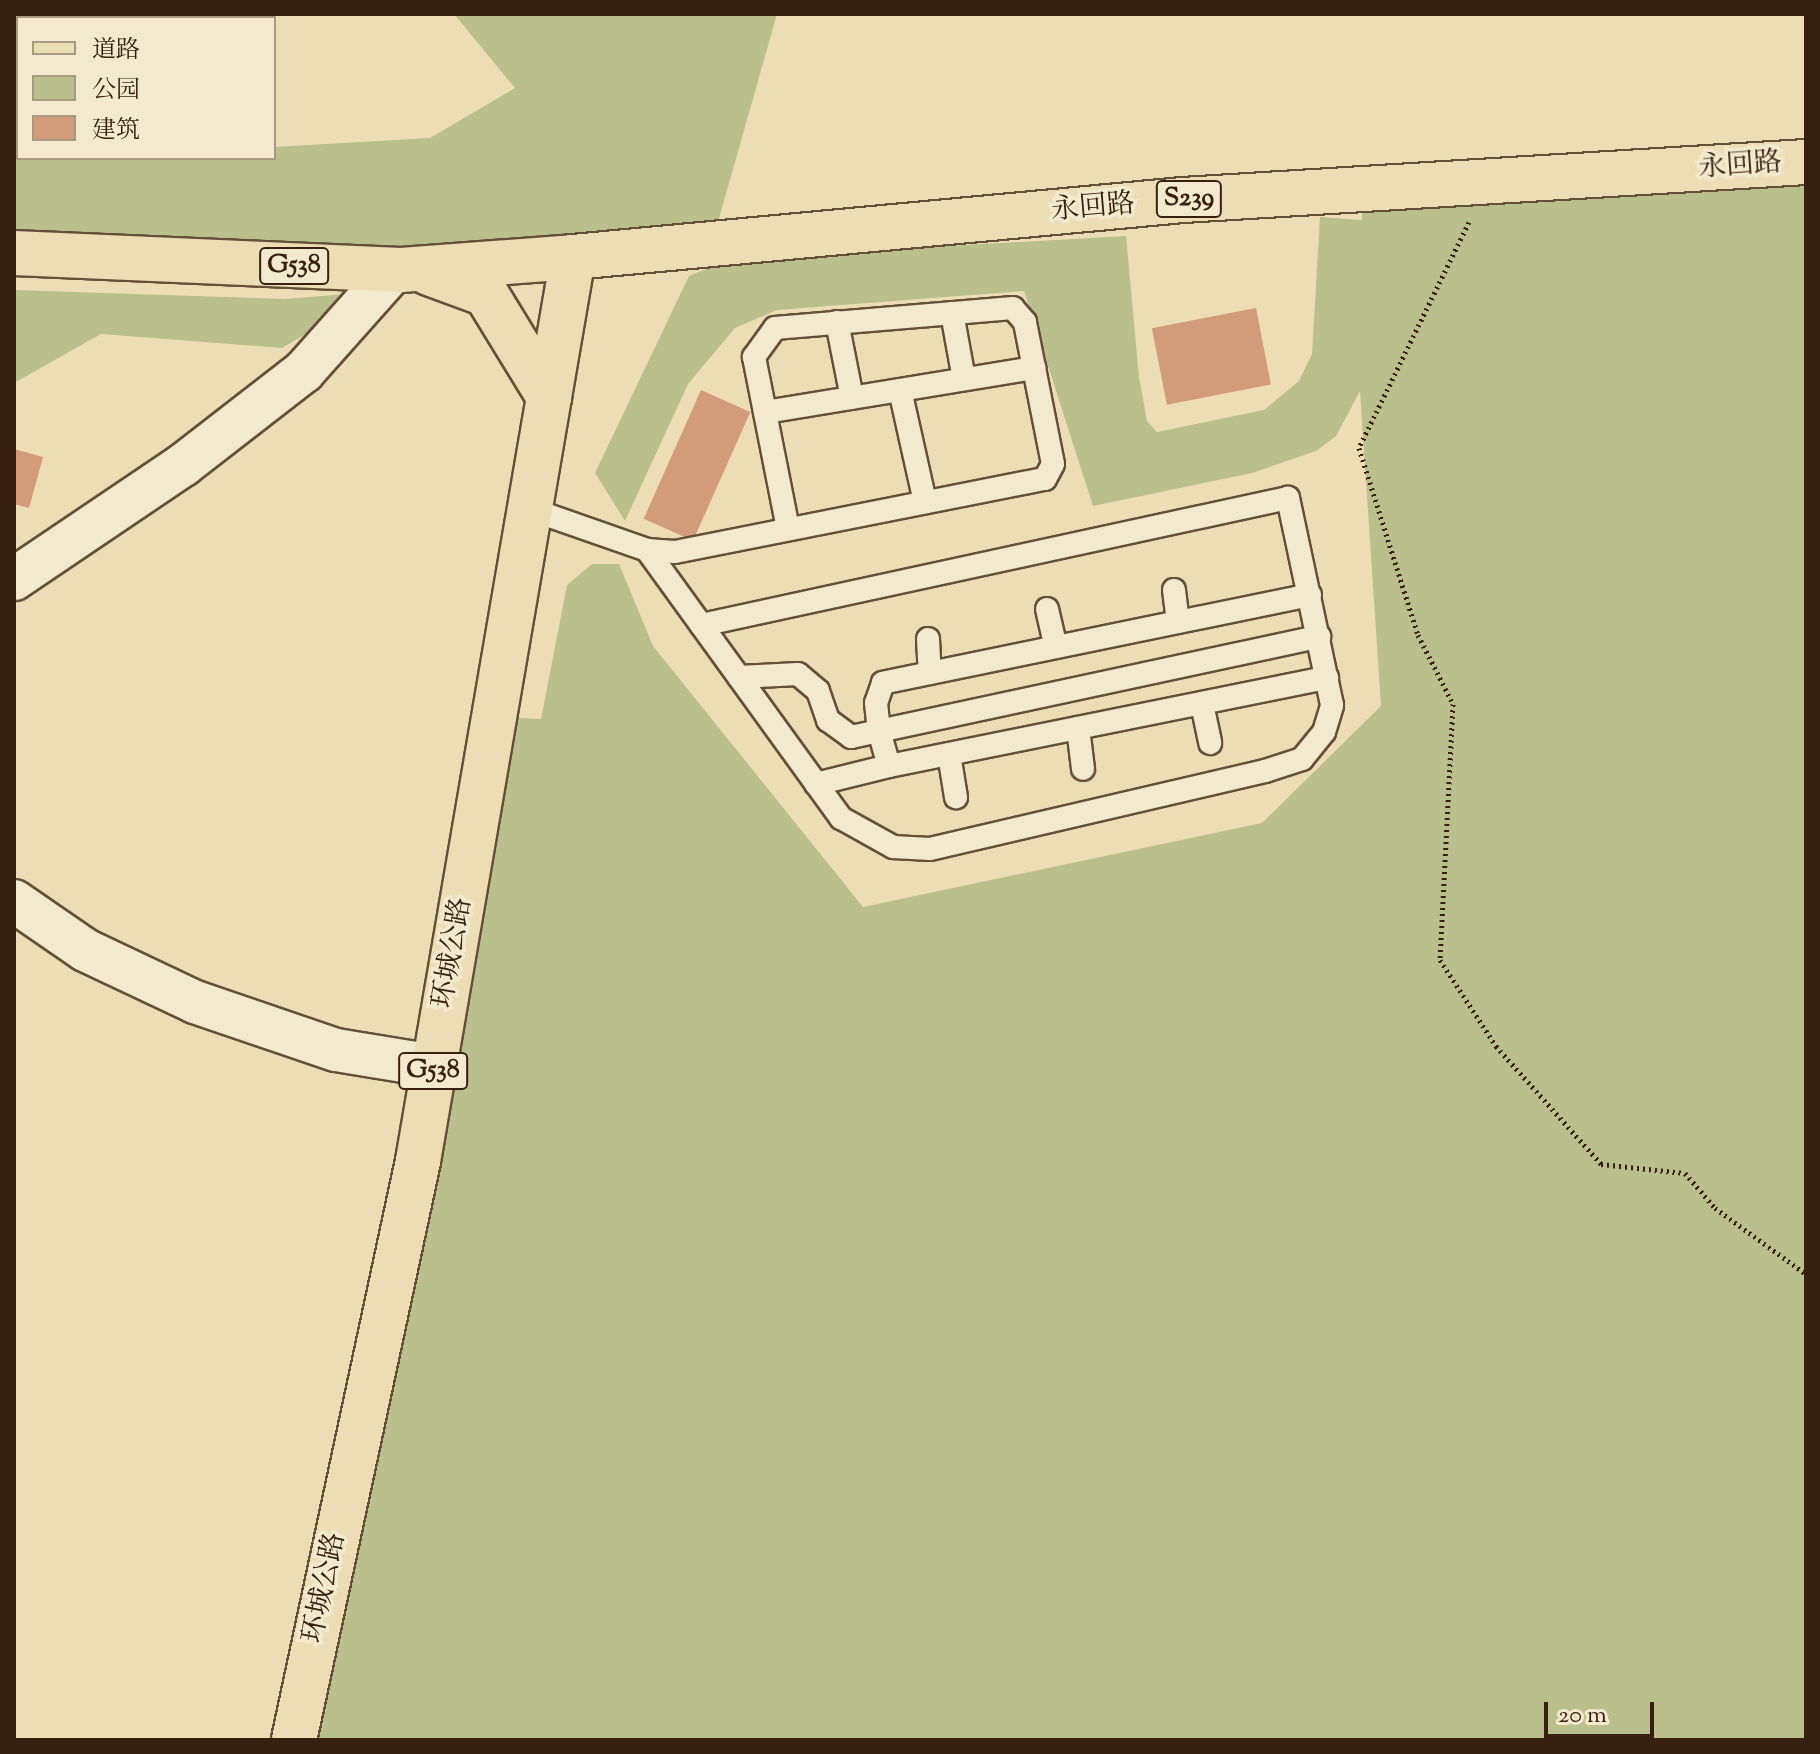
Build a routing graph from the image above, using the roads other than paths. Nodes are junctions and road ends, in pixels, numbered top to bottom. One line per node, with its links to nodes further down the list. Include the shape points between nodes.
1 (1806, 162): 3 (main road, 永回路 / S239, via 1183,200)
2 (14, 253): 4 (main road, G538)
3 (573, 257): 4 (main road, G538); 10 (main road, 环城公路 / G538)
4 (406, 270): 10 (main road, via 486,294); 17 (street, via 304,371 183,465)
5 (952, 313): 6 (lane); 7 (lane, via 1013,308 1025,322); 8 (lane)
6 (837, 322): 11 (lane); 12 (lane, via 775,328 764,340 754,357)
7 (1034, 368): 8 (lane); 13 (lane, via 1053,464 1045,479)
8 (964, 379): 9 (lane)
9 (900, 390): 11 (lane); 13 (lane)
10 (549, 397): 14 (main road, 环城公路 / G538)
11 (852, 398): 12 (lane)
12 (765, 412): 15 (lane)
13 (925, 502): 15 (lane)
14 (530, 509): 16 (lane); 39 (main road, 环城公路 / G538)
15 (788, 529): 16 (lane, via 675,552)
16 (647, 550): 22 (lane)
17 (14, 579)
18 (1174, 590): 21 (lane)
19 (1310, 595): 21 (lane); 22 (lane, via 1288,498 1267,498); 23 (lane)
20 (1047, 609): 25 (lane)
21 (1178, 622): 25 (lane)
22 (702, 625): 27 (lane)
23 (1319, 637): 28 (lane); 31 (lane)
24 (928, 639): 26 (lane)
25 (1056, 647): 26 (lane)
26 (930, 673): 31 (lane, via 883,683 876,703)
27 (739, 677): 31 (lane, via 798,674 818,691 828,720 851,737); 36 (lane)
28 (1327, 678): 29 (lane); 36 (lane, via 1332,705 1324,732 1302,759 930,849 893,847 869,836 841,818)
29 (1202, 704): 30 (lane); 32 (lane)
30 (1078, 728): 33 (lane); 35 (lane)
31 (879, 731): 34 (lane)
32 (1210, 743)
33 (949, 754): 34 (lane); 37 (lane)
34 (889, 766): 36 (lane)
35 (1083, 769)
36 (816, 784)
37 (956, 797)
38 (14, 901): 39 (street, via 85,950 195,1002 336,1050)
39 (434, 1066): 40 (main road, 环城公路 / G538)
40 (294, 1740)

